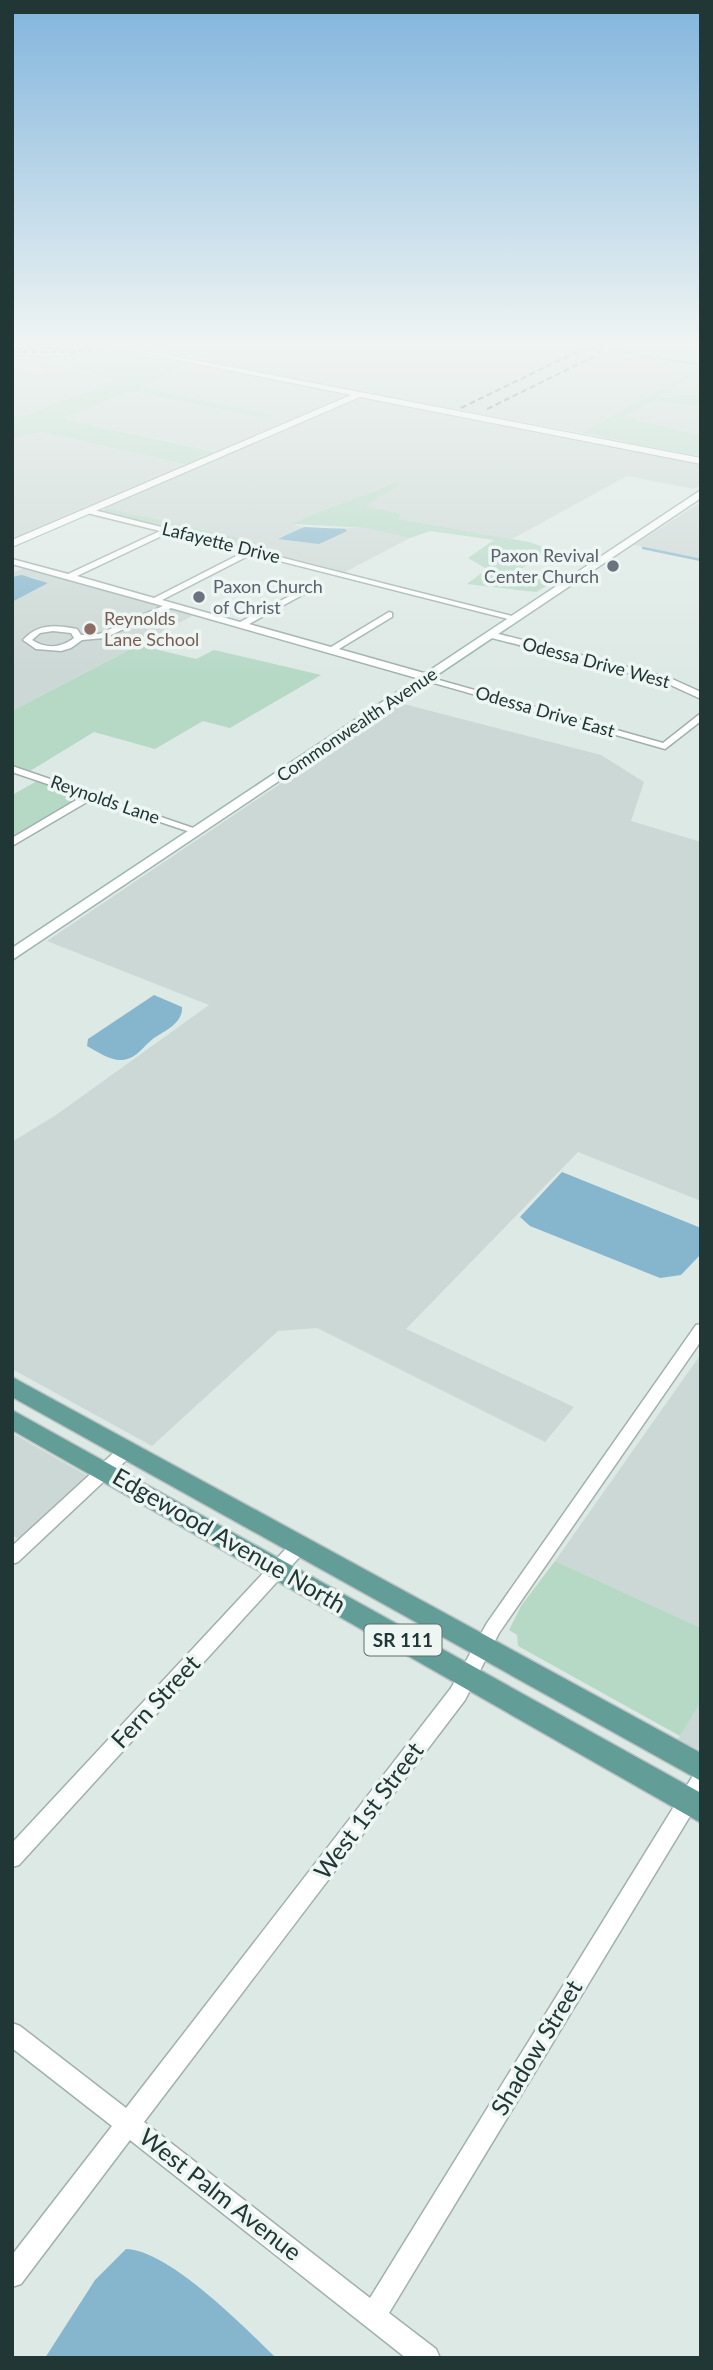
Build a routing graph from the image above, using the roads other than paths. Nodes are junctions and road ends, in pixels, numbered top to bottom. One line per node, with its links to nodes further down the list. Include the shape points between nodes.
1 (220, 455): 5 (street)
2 (668, 455): 3 (street)
3 (701, 461)
4 (701, 493): 15 (main road, Commonwealth Avenue)
5 (90, 511): 6 (street, Lafayette Drive); 7 (street)
6 (168, 530): 8 (street, Lafayette Drive); 10 (street)
7 (12, 544)
8 (252, 551): 12 (street); 15 (street, Lafayette Drive)
9 (12, 561): 10 (street, Odessa Drive East)
10 (69, 577): 12 (street, Odessa Drive East)
11 (303, 591): 16 (street)
12 (154, 601): 13 (street, Odessa Drive East)
13 (171, 605): 16 (street, Odessa Drive East); 18 (street, via 101,636)
14 (389, 615): 19 (street)
15 (516, 618): 17 (main road, Commonwealth Avenue)
16 (240, 625): 19 (street, Odessa Drive East)
17 (491, 635): 20 (main road, Commonwealth Avenue); 21 (street, Odessa Drive West, via 667,680)
18 (79, 638): 18 (street, via 74,631 53,628 27,640 50,649)
19 (332, 650): 20 (street, Odessa Drive East)
20 (427, 678): 24 (street, Odessa Drive East); 27 (main road, Commonwealth Avenue)
21 (700, 696)
22 (701, 716): 23 (street)
23 (684, 730): 24 (street); 24 (street, Odessa Drive East, via 665,746)
24 (633, 737)
25 (12, 769): 26 (street, Reynolds Lane)
26 (92, 795): 27 (street, Reynolds Lane); 28 (street)
27 (197, 831): 29 (main road, Commonwealth Avenue)
28 (12, 844)
29 (12, 955)
30 (701, 1329): 38 (street, West 1st Street)
31 (12, 1386): 33 (main road, Edgewood Avenue North / SR 111)
32 (12, 1419): 34 (main road, Edgewood Avenue North / SR 111)
33 (127, 1450): 34 (street); 35 (main road, Edgewood Avenue North / SR 111)
34 (104, 1471): 36 (street); 37 (main road, Edgewood Avenue North / SR 111)
35 (299, 1546): 37 (street, Fern Street); 38 (main road, Edgewood Avenue North / SR 111)
36 (12, 1557)
37 (278, 1569): 39 (main road, Edgewood Avenue North / SR 111); 42 (street, Fern Street)
38 (481, 1647): 39 (street, West 1st Street); 40 (main road, Edgewood Avenue North / SR 111)
39 (466, 1676): 41 (main road, Edgewood Avenue North / SR 111); 44 (street, West 1st Street, via 458,1694)
40 (701, 1768)
41 (696, 1797): 46 (street, Shadow Street)
42 (12, 1858)
43 (12, 2034): 44 (street, West Palm Avenue)
44 (130, 2124): 45 (street, West 1st Street); 46 (street, West Palm Avenue)
45 (12, 2274)
46 (373, 2316): 47 (street, West Palm Avenue)
47 (427, 2358)

